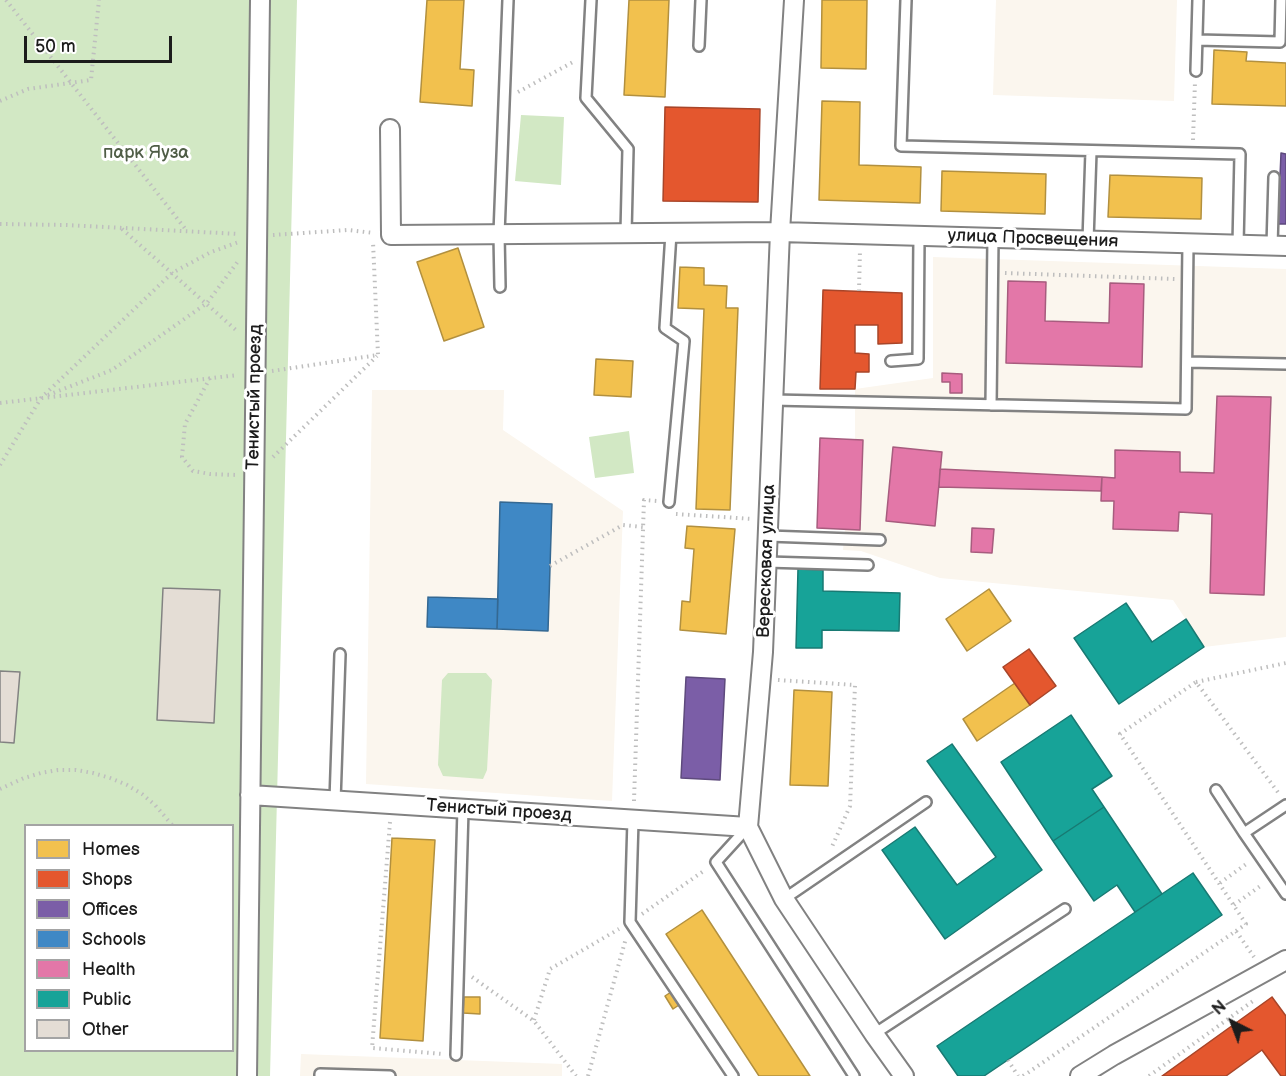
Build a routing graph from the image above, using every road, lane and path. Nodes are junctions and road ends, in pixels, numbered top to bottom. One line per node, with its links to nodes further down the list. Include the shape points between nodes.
1 (6, 0): 15 (path)
2 (99, 0): 15 (path, via 91,80)
3 (260, 0): 32 (street, Тенистый проезд)
4 (508, 0): 16 (lane)
5 (591, 0): 13 (lane)
6 (701, 0): 12 (lane)
7 (794, 0): 26 (street, Вересковая улица)
8 (906, 0): 19 (lane, via 902,146)
9 (1198, 0): 11 (lane)
10 (1281, 0): 11 (lane, via 1280,42)
11 (1197, 40): 14 (lane)
12 (699, 46)
13 (588, 54): 16 (path); 28 (lane, via 586,98 628,149)
14 (1196, 71): 20 (path)
15 (72, 84): 17 (path, via 28,89); 25 (path)
16 (504, 99): 30 (lane)
17 (0, 100)
18 (390, 129): 30 (street, улица Просвещения, via 391,235)
19 (1090, 150): 20 (lane); 35 (lane)
20 (1192, 153): 37 (lane, via 1240,154)
21 (1274, 177): 38 (lane)
22 (0, 224): 24 (path)
23 (377, 224): 27 (path)
24 (122, 229): 25 (path); 40 (path)
25 (188, 231): 32 (path)
26 (780, 232): 29 (street, улица Просвещения); 31 (street, улица Просвещения); 53 (street, Вересковая улица)
27 (373, 233): 32 (path, via 348,230); 46 (path)
28 (626, 233): 29 (street, улица Просвещения); 30 (street, улица Просвещения)
29 (671, 233): 58 (lane, via 665,327 684,341)
30 (499, 234): 42 (lane)
31 (861, 234): 33 (street, улица Просвещения); 43 (path)
32 (257, 236): 40 (path, via 211,252); 44 (path); 45 (street, Тенистый проезд)
33 (919, 236): 34 (street, улица Просвещения); 47 (lane, via 918,359)
34 (993, 238): 35 (street, улица Просвещения); 39 (lane)
35 (1088, 241): 36 (street, улица Просвещения)
36 (1188, 243): 37 (street, улица Просвещения); 41 (lane)
37 (1238, 245): 38 (street, улица Просвещения)
38 (1279, 246)
39 (992, 272): 41 (path); 55 (lane)
40 (172, 273): 44 (path); 52 (path)
41 (1187, 279): 48 (lane)
42 (500, 287)
43 (859, 291)
44 (207, 303): 45 (path); 52 (path, via 112,370)
45 (256, 347): 50 (street, Тенистый проезд)
46 (378, 355): 50 (path); 57 (path)
47 (891, 361)
48 (1186, 362): 49 (lane); 55 (lane, via 1186,409)
49 (1286, 364)
50 (256, 373): 51 (path); 57 (street, Тенистый проезд)
51 (210, 378): 52 (path); 57 (path, via 185,424 182,457 193,471)
52 (41, 398): 54 (path); 56 (path)
53 (773, 400): 55 (lane); 60 (street, Вересковая улица)
54 (0, 403)
55 (991, 405)
56 (0, 465)
57 (254, 476): 71 (street, Тенистый проезд)
58 (669, 502): 59 (path, via 645,500); 60 (path, via 667,514)
59 (644, 527): 64 (path, via 623,525); 77 (path)
60 (768, 528): 61 (lane); 62 (street, Вересковая улица)
61 (880, 540)
62 (767, 562): 63 (lane); 67 (street, Вересковая улица)
63 (868, 565)
64 (550, 566)
65 (340, 654): 72 (lane)
66 (1286, 663): 68 (path)
67 (761, 678): 79 (street, Вересковая улица); 82 (path, via 855,685 849,806)
68 (1196, 682): 75 (path); 84 (path, via 1120,734)
69 (0, 789): 78 (path, via 58,770 93,773 142,794)
70 (1215, 790): 80 (lane)
71 (250, 795): 72 (street, Тенистый проезд); 99 (street, Тенистый проезд)
72 (335, 801): 74 (street, Тенистый проезд)
73 (926, 802): 82 (lane)
74 (391, 804): 76 (street, Тенистый проезд); 97 (path, via 372,1048)
75 (1286, 804): 80 (lane)
76 (463, 809): 77 (street, Тенистый проезд, via 518,817); 92 (lane)
77 (633, 820): 79 (street, Тенистый проезд); 89 (lane)
78 (172, 824)
79 (748, 827): 86 (street); 104 (lane, via 716,862)
80 (1244, 833): 81 (lane)
81 (1259, 855): 83 (lane); 84 (path)
82 (820, 874): 86 (lane)
83 (1274, 875): 85 (lane); 87 (path)
84 (1220, 883): 87 (path)
85 (1286, 894)
86 (784, 899): 96 (street)
87 (1234, 905): 90 (path, via 1246,924)
88 (1065, 909): 96 (lane)
89 (630, 922): 95 (path, via 550,969); 103 (lane)
90 (1236, 931): 93 (path); 107 (path)
91 (1286, 960): 93 (street)
92 (459, 968): 95 (path); 97 (lane)
93 (1264, 971): 108 (street)
94 (1253, 1001): 109 (path)
95 (534, 1020): 102 (path)
96 (874, 1034): 105 (street)
97 (456, 1055)
98 (1008, 1060): 106 (path)
99 (247, 1076)
100 (320, 1076): 101 (lane)
101 (390, 1076)
102 (576, 1076)
103 (733, 1076)
104 (854, 1076)
105 (904, 1076)
106 (1018, 1076)
107 (1023, 1076)
108 (1080, 1076)
109 (1149, 1076)

